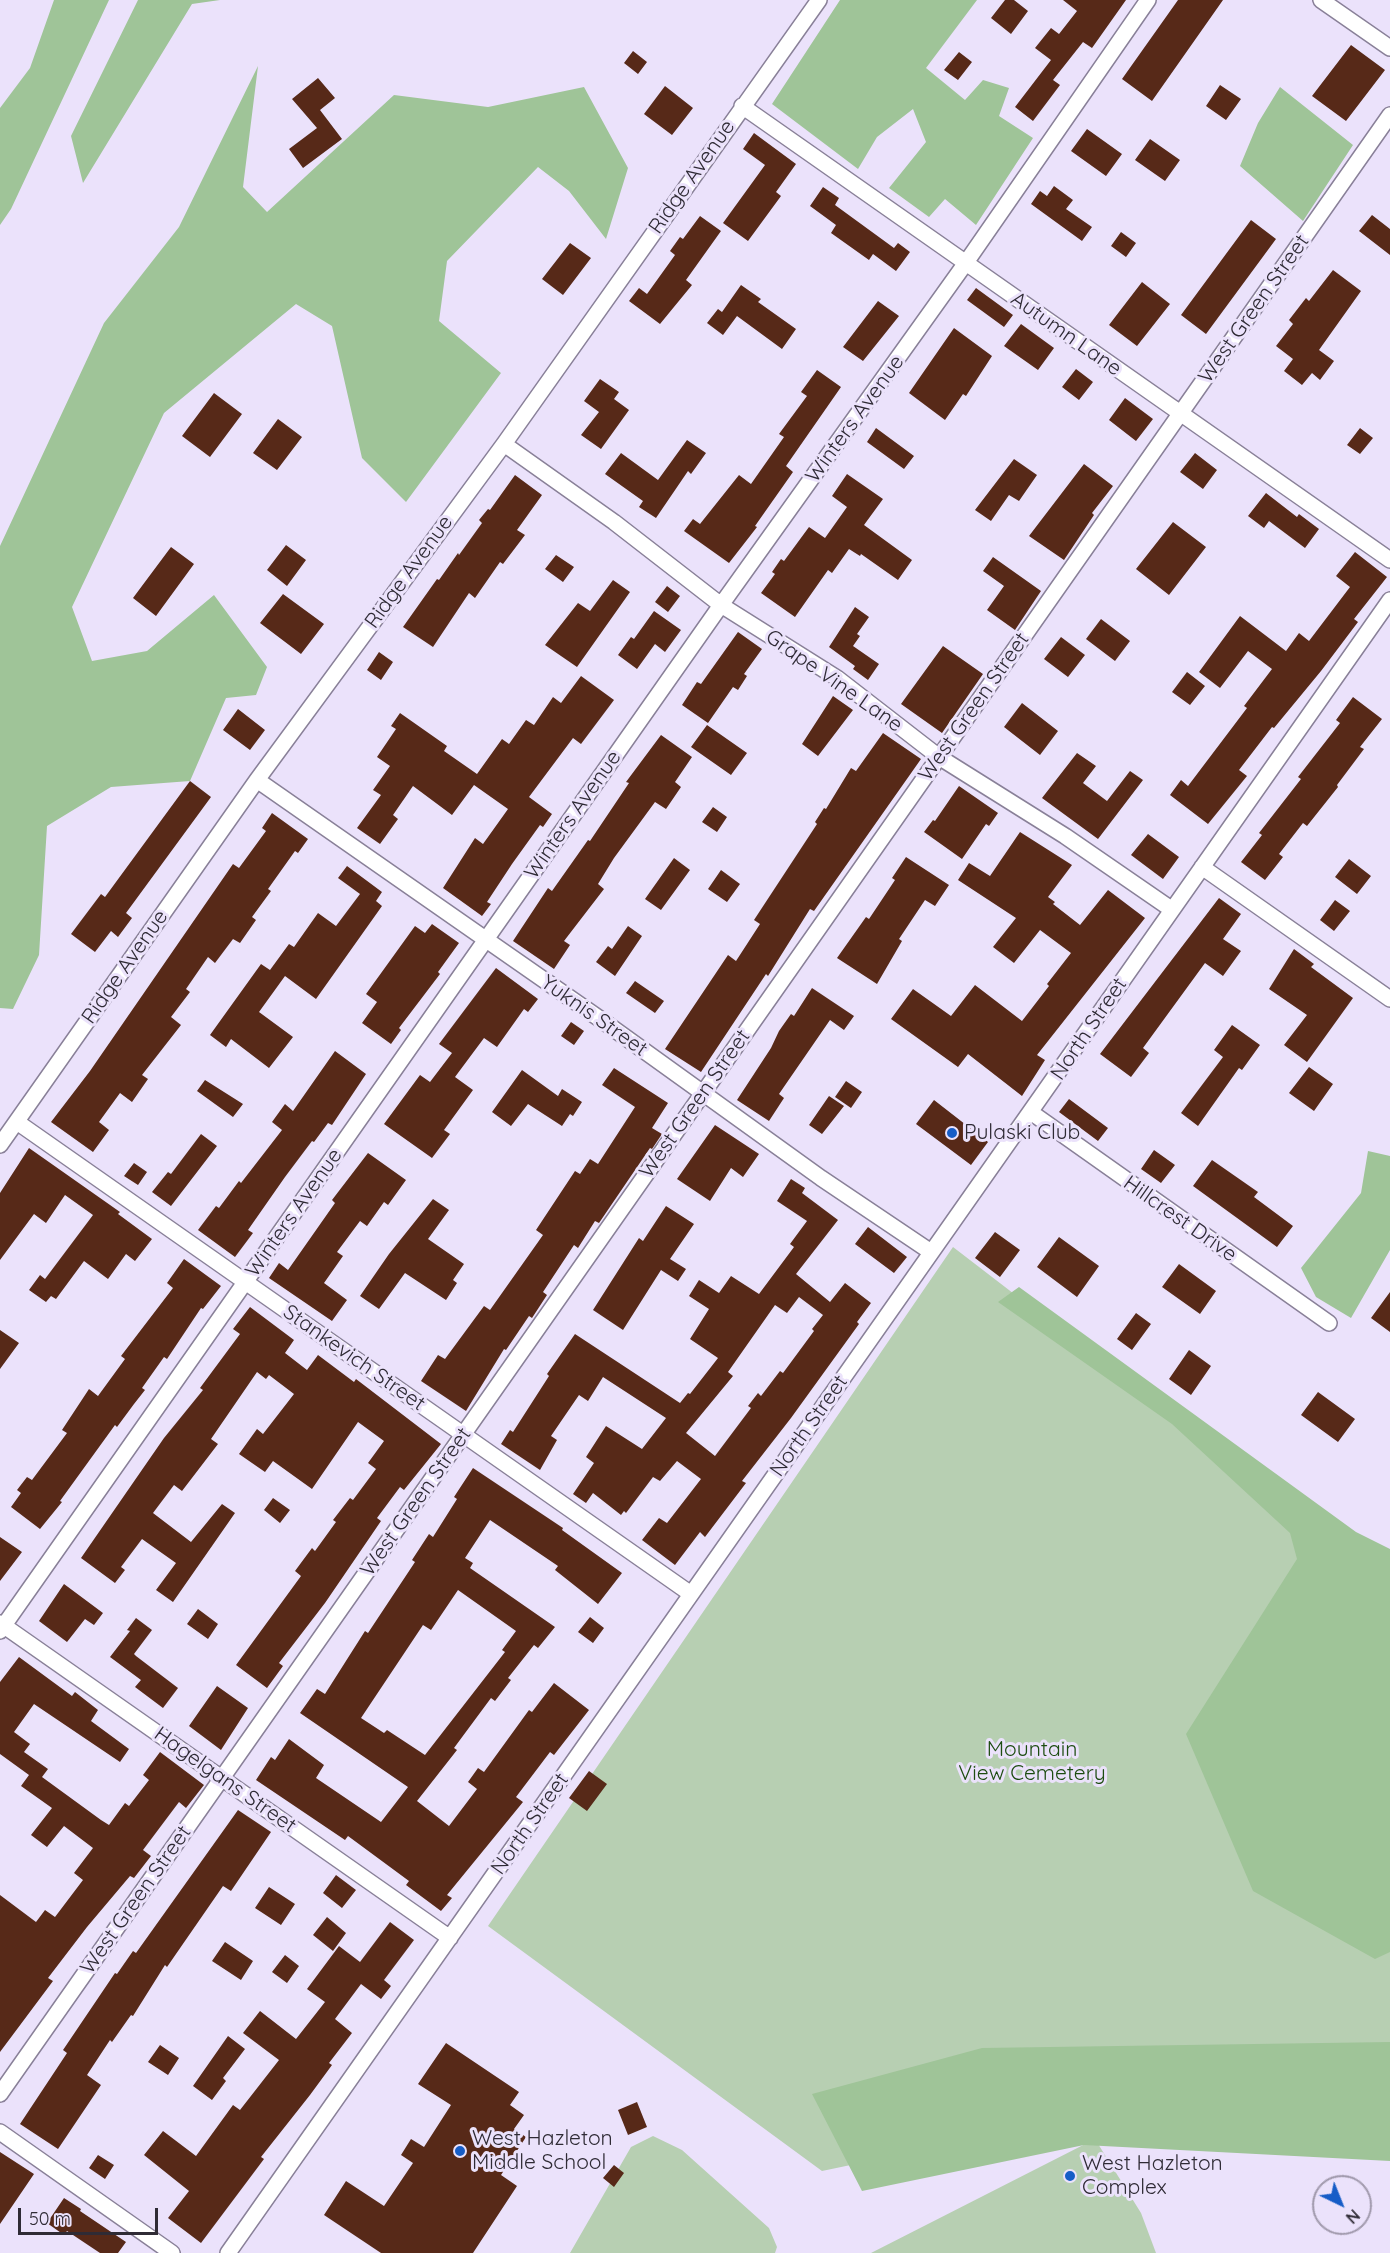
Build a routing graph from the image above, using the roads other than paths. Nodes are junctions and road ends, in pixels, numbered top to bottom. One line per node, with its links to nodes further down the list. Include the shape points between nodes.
1 (819, 0): 5 (street, Ridge Avenue)
2 (1148, 0): 7 (street, Winters Avenue)
3 (1320, 0): 4 (street)
4 (1390, 48)
5 (742, 106): 7 (street, Autumn Lane); 9 (street, Ridge Avenue)
6 (1390, 115): 8 (street, West Green Street)
7 (966, 264): 8 (street, Autumn Lane); 12 (street, Winters Avenue)
8 (1180, 414): 10 (street, Autumn Lane); 14 (street, West Green Street)
9 (504, 444): 12 (street, Grape Vine Lane); 15 (street, Ridge Avenue)
10 (1390, 560)
11 (1390, 600): 13 (street, North Street)
12 (721, 605): 14 (street, Grape Vine Lane, via 837,678); 18 (street, Winters Avenue)
13 (1384, 621): 16 (street, North Street)
14 (939, 757): 17 (street, Grape Vine Lane); 20 (street, West Green Street)
15 (257, 780): 18 (street, Yuknis Street); 22 (street, Ridge Avenue)
16 (1202, 867): 17 (street, North Street); 19 (street)
17 (1171, 909): 21 (street, North Street)
18 (486, 940): 20 (street, Yuknis Street); 25 (street, Winters Avenue)
19 (1390, 999)
20 (703, 1092): 24 (street, Yuknis Street); 27 (street, West Green Street)
21 (1032, 1113): 24 (street, North Street); 26 (street, Hillcrest Drive)
22 (17, 1122): 23 (street, Ridge Avenue); 25 (street, Stankevich Street)
23 (0, 1145)
24 (932, 1252): 28 (street, North Street)
25 (246, 1282): 27 (street, Stankevich Street); 29 (street, Winters Avenue)
26 (1329, 1323)
27 (463, 1434): 28 (street, Stankevich Street); 30 (street, West Green Street)
28 (691, 1594): 31 (street, North Street)
29 (1, 1627): 30 (street, Hagelgans Street)
30 (222, 1778): 31 (street, Hagelgans Street); 32 (street, West Green Street)
31 (450, 1938): 35 (street, North Street)
32 (0, 2094)
33 (0, 2132): 34 (street)
34 (172, 2253)
35 (228, 2253)

